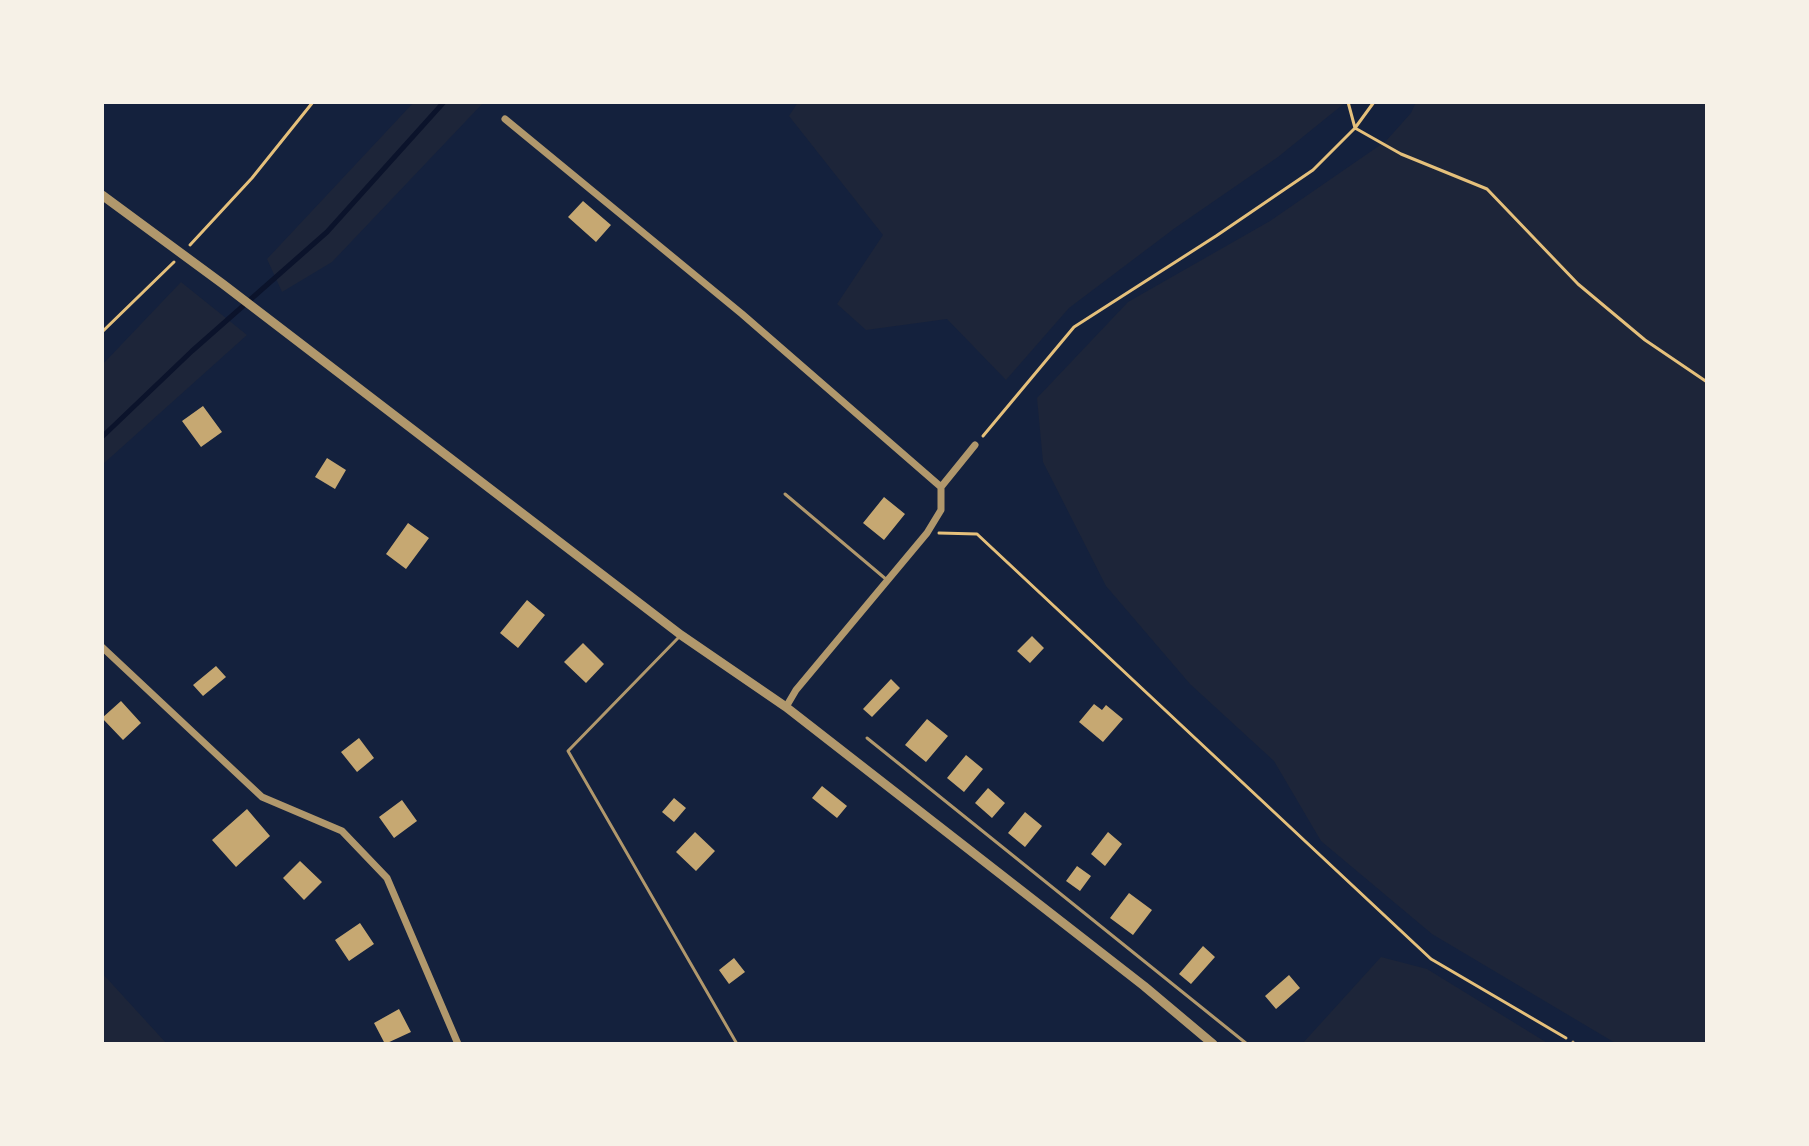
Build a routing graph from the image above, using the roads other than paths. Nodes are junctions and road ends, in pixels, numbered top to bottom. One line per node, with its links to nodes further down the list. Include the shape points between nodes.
1 (505, 119): 4 (street)
2 (102, 195): 7 (street)
3 (975, 445): 4 (street)
4 (941, 487): 6 (street, via 941,510)
5 (785, 494): 6 (lane)
6 (888, 580): 9 (street)
7 (681, 635): 9 (street); 12 (lane, via 568,751)
8 (102, 647): 11 (street, via 262,797 342,831 387,878)
9 (786, 707): 13 (street)
10 (867, 738): 14 (lane)
11 (458, 1044)
12 (737, 1044)
13 (1213, 1044)
14 (1247, 1044)

